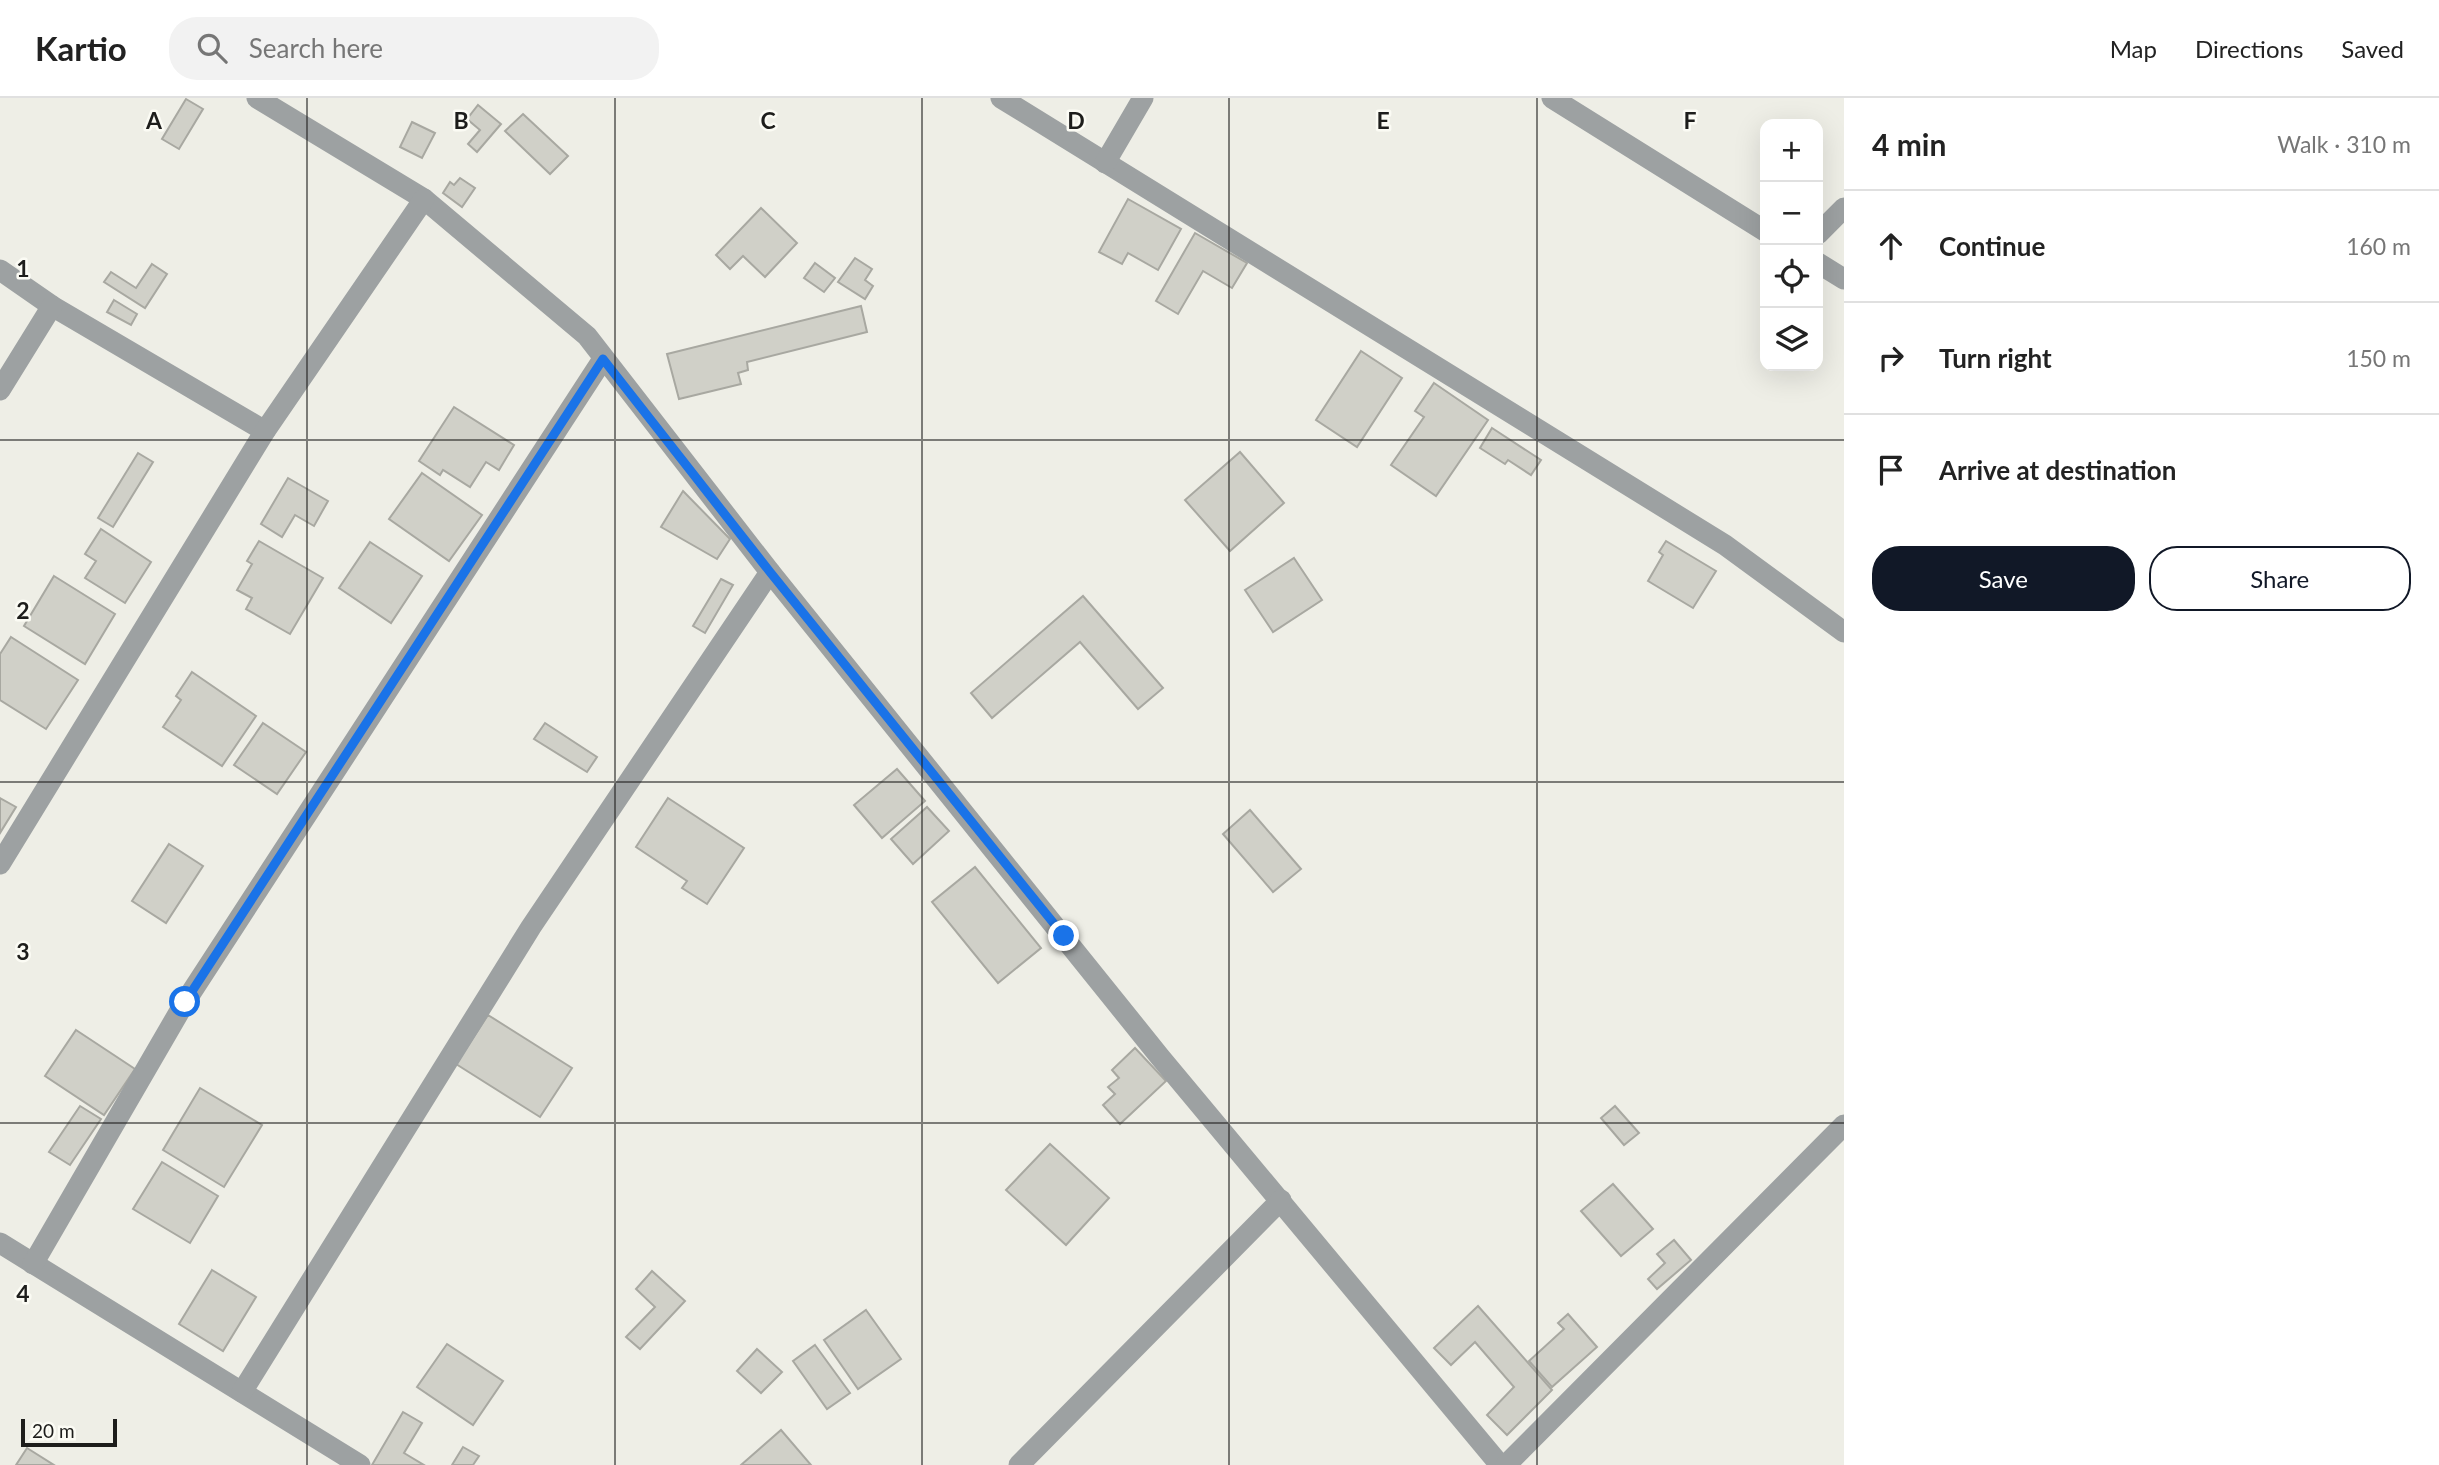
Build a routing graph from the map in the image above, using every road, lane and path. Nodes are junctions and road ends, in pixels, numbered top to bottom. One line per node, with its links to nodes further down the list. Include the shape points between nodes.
1 (257, 98): 6 (street)
2 (1001, 98): 5 (street)
3 (1143, 98): 5 (street)
4 (1552, 98): 8 (street)
5 (1105, 163): 18 (street, via 1725,545)
6 (424, 199): 14 (street, via 587,336); 16 (street)
7 (1844, 208): 9 (street)
8 (1760, 228)
9 (1823, 229)
10 (1823, 266): 12 (street)
11 (0, 270): 13 (street)
12 (1844, 279)
13 (52, 306): 15 (street); 16 (street)
14 (603, 359): 17 (street); 23 (street, via 185,1002)
15 (0, 390)
16 (265, 432): 19 (street)
17 (770, 572): 21 (street, via 1160,1057); 24 (street, via 531,927)
18 (1844, 632)
19 (0, 864)
20 (1844, 1125): 28 (street)
21 (1281, 1200): 26 (street); 27 (street)
22 (0, 1243): 23 (street)
23 (33, 1264): 24 (street)
24 (242, 1392): 25 (street)
25 (360, 1465)
26 (1019, 1465)
27 (1500, 1465)
28 (1506, 1465)

